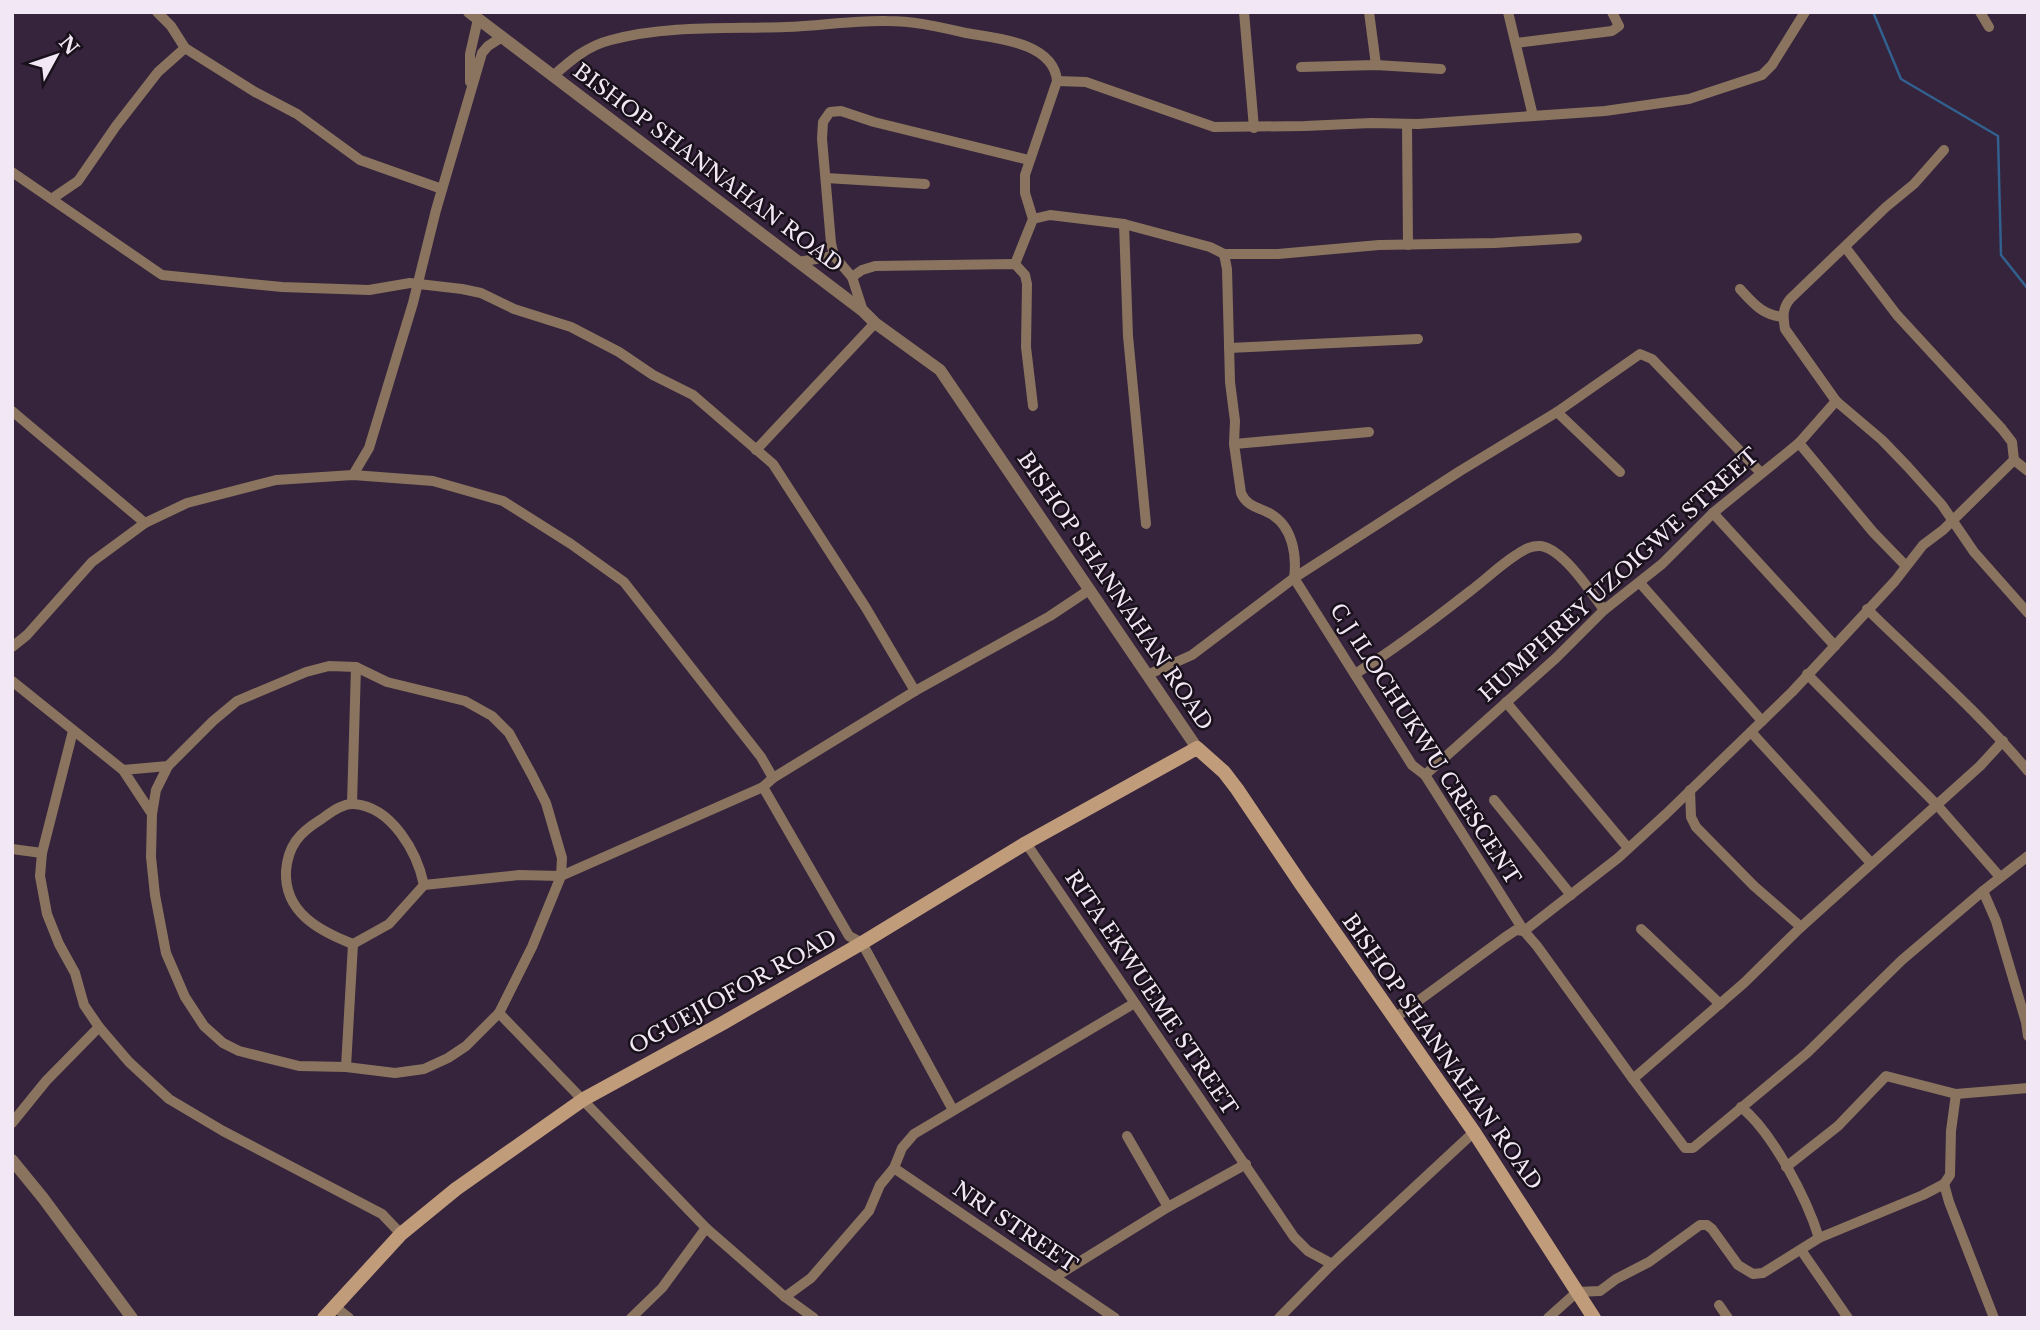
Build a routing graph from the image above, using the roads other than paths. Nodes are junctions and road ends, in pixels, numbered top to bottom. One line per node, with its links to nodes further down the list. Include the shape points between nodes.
1 (157, 12): 13 (street)
2 (1244, 12): 22 (street)
3 (1369, 12): 14 (street)
4 (1508, 12): 12 (street)
5 (1612, 12): 12 (street, via 1619,26 1612,31)
6 (1805, 12): 20 (street, via 1762,75 1689,99)
7 (1980, 12): 10 (street)
8 (474, 16): 11 (street, BISHOP SHANNAHAN ROAD); 19 (street)
9 (864, 17): 17 (street, via 818,26 680,30 610,40 583,50); 18 (street, via 1000,37 1049,61)
10 (1989, 27)
11 (502, 37): 17 (street, BISHOP SHANNAHAN ROAD); 19 (street, via 482,53)
12 (1516, 43): 20 (street)
13 (185, 48): 28 (street, via 297,114 360,160); 29 (street, via 116,125 78,181)
14 (1376, 65): 15 (street); 16 (street)
15 (1301, 67)
16 (1441, 69)
17 (554, 76): 37 (street, BISHOP SHANNAHAN ROAD)
18 (1058, 81): 22 (street, via 1086,82 1214,127); 24 (street)
19 (471, 92): 28 (street)
20 (1533, 116): 21 (street)
21 (1407, 124): 22 (street); 33 (street)
22 (1254, 128)
23 (1944, 150): 34 (street)
24 (1029, 160): 26 (street, via 841,111 830,112 823,122); 30 (street, via 1025,193)
25 (12, 172): 29 (street)
26 (826, 178): 27 (street); 36 (street)
27 (925, 184)
28 (442, 189): 40 (street)
29 (53, 198): 40 (street, via 162,275 369,290)
30 (1033, 219): 31 (street, via 1050,215); 38 (street)
31 (1124, 224): 35 (street); 63 (street, via 1128,336)
32 (1577, 239): 33 (street)
33 (1408, 245): 35 (street)
34 (1845, 247): 43 (street, via 1790,299); 55 (street, via 1897,315 2002,429 2012,442)
35 (1224, 254): 46 (street)
36 (834, 256): 37 (street); 39 (street)
37 (798, 262): 42 (street, BISHOP SHANNAHAN ROAD)
38 (1015, 264): 39 (street, via 875,266); 48 (street, via 1027,284 1026,346)
39 (852, 277): 42 (street)
40 (418, 283): 54 (street, via 481,293 571,327 693,395); 59 (street, via 369,448)
41 (1740, 289): 43 (street, via 1757,308)
42 (863, 311): 44 (street, BISHOP SHANNAHAN ROAD)
43 (1783, 317): 47 (street, via 1785,328)
44 (875, 323): 54 (street); 67 (street, BISHOP SHANNAHAN ROAD, via 940,370)
45 (1418, 339): 46 (street)
46 (1229, 348): 53 (street)
47 (1836, 401): 52 (street, HUMPHREY UZOIGWE STREET); 61 (street, via 1882,440)
48 (1033, 407)
49 (12, 411): 62 (street)
50 (1557, 412): 57 (street); 58 (street, via 1640,354 1652,359); 65 (street)
51 (1369, 432): 53 (street)
52 (1799, 443): 58 (street, HUMPHREY UZOIGWE STREET); 64 (street)
53 (1234, 444): 65 (street, via 1244,500 1271,514 1288,533 1297,561)
54 (756, 450): 78 (street, via 773,464 795,496)
55 (2014, 460): 56 (street); 61 (street)
56 (2028, 471)
57 (1620, 472)
58 (1761, 473): 60 (street, HUMPHREY UZOIGWE STREET)
59 (353, 475): 62 (street, via 276,480 187,503); 89 (street, via 433,481 503,501 624,582)
60 (1713, 513): 66 (street, HUMPHREY UZOIGWE STREET); 71 (street)
61 (1952, 520): 64 (street); 70 (street)
62 (145, 523): 72 (street, via 92,562)
63 (1146, 524)
64 (1905, 565): 68 (street)
65 (1294, 578): 74 (street, C J ILOCHUKWU CRESCENT); 76 (street, via 1192,656)
66 (1640, 583): 69 (street, HUMPHREY UZOIGWE STREET); 80 (street)
67 (1086, 593): 76 (street, BISHOP SHANNAHAN ROAD); 78 (street)
68 (1867, 609): 71 (street); 83 (street)
69 (1604, 610): 74 (street, via 1552,550 1529,547); 79 (street, HUMPHREY UZOIGWE STREET)
70 (2028, 613)
71 (1835, 646): 75 (street)
72 (12, 647)
73 (356, 667): 85 (street, via 329,666 306,672 237,701); 93 (street); 102 (street, via 387,682 465,701 492,716 509,733 546,803 562,858)
74 (1355, 674): 88 (street, C J ILOCHUKWU CRESCENT, via 1412,765)
75 (1807, 674): 80 (street); 94 (street)
76 (1147, 675): 84 (street, BISHOP SHANNAHAN ROAD)
77 (12, 681): 81 (street)
78 (915, 691): 89 (street)
79 (1506, 702): 88 (street, HUMPHREY UZOIGWE STREET); 97 (street)
80 (1762, 721): 82 (street)
81 (73, 731): 86 (street); 99 (street)
82 (1751, 732): 91 (street); 101 (street)
83 (2003, 741): 87 (street); 94 (street)
84 (1197, 748): 96 (main road, OGUEJIOFOR ROAD); 115 (main road, BISHOP SHANNAHAN ROAD, via 1237,789)
85 (168, 766): 86 (street); 95 (street, via 156,790)
86 (123, 770): 95 (street)
87 (2028, 771)
88 (1425, 775): 109 (street, C J ILOCHUKWU CRESCENT)
89 (773, 778): 90 (street)
90 (763, 787): 102 (street); 110 (street, via 849,936)
91 (1690, 790): 97 (street); 107 (street, via 1696,827)
92 (1494, 800): 106 (street)
93 (352, 804): 104 (street, via 388,820 412,850); 111 (street, via 335,810 298,837 287,855 286,879 289,899 304,917 327,934)
94 (1937, 805): 101 (street); 103 (street)
95 (152, 814): 118 (street, via 151,857 166,953 204,1026 223,1044 239,1051 299,1066)
96 (1026, 843): 110 (main road, OGUEJIOFOR ROAD); 112 (street, RITA EKWUEME STREET)
97 (1628, 848): 106 (street)
98 (12, 849): 99 (street)
99 (42, 853): 116 (street, via 40,876 47,914 75,973 84,1005)
100 (2028, 856): 103 (street, C J ILOCHUKWU CRESCENT)
101 (1871, 863): 107 (street)
102 (561, 876): 104 (street, via 519,875); 114 (street)
103 (2000, 877): 105 (street, C J ILOCHUKWU CRESCENT)
104 (424, 885): 111 (street, via 399,916)
105 (1983, 891): 117 (street, via 1996,921); 123 (street, C J ILOCHUKWU CRESCENT, via 1902,960 1807,1053)
106 (1571, 895): 109 (street)
107 (1801, 927): 113 (street)
108 (1641, 929): 113 (street)
109 (1524, 931): 115 (street, via 1516,930 1504,938); 119 (street, C J ILOCHUKWU CRESCENT)
110 (862, 943): 122 (main road, OGUEJIOFOR ROAD); 124 (street)
111 (353, 944): 118 (street)
112 (1133, 1004): 124 (street); 129 (street, RITA EKWUEME STREET)
113 (1720, 1004): 119 (street)
114 (499, 1013): 118 (street, via 466,1046 424,1069 395,1073); 122 (street)
115 (1395, 1018): 126 (main road, BISHOP SHANNAHAN ROAD)
116 (99, 1027): 125 (street); 135 (street, via 169,1099 382,1214)
117 (2028, 1036)
118 (346, 1067)
119 (1633, 1079): 123 (street, C J ILOCHUKWU CRESCENT, via 1685,1147 1693,1148)
120 (2028, 1088): 121 (street)
121 (1956, 1094): 130 (street, via 1886,1076 1838,1126); 132 (street, via 1950,1175)
122 (584, 1099): 134 (street); 135 (main road, OGUEJIOFOR ROAD, via 456,1189)
123 (1741, 1107): 130 (street, via 1755,1118)
124 (953, 1110): 131 (street, via 914,1134)
125 (12, 1122)
126 (1474, 1132): 138 (street); 140 (main road, BISHOP SHANNAHAN ROAD)
127 (1127, 1136): 133 (street)
128 (12, 1160): 144 (street)
129 (1245, 1164): 133 (street); 138 (street, RITA EKWUEME STREET, via 1294,1237)
130 (1786, 1167): 136 (street)
131 (894, 1168): 139 (street, NRI STREET); 141 (street, via 880,1185 869,1211 811,1278)
132 (1944, 1184): 136 (street); 154 (street)
133 (1168, 1207): 139 (street)
134 (706, 1228): 141 (street); 146 (street, via 662,1289)
135 (401, 1234): 143 (main road, OGUEJIOFOR ROAD)
136 (1819, 1238): 137 (street)
137 (1801, 1250): 140 (street, via 1763,1273 1753,1274 1738,1265 1712,1228 1700,1225 1601,1291); 153 (street)
138 (1332, 1264): 149 (street)
139 (1055, 1277): 148 (street, NRI STREET)
140 (1577, 1292): 150 (street); 151 (main road, BISHOP SHANNAHAN ROAD)
141 (785, 1297): 147 (street)
142 (1718, 1305): 152 (street)
143 (329, 1312): 145 (street)
144 (132, 1318)
145 (349, 1318)
146 (631, 1318)
147 (814, 1318)
148 (1115, 1318)
149 (1279, 1318)
150 (1548, 1318)
151 (1594, 1318)
152 (1728, 1318)
153 (1848, 1318)
154 (1994, 1318)

